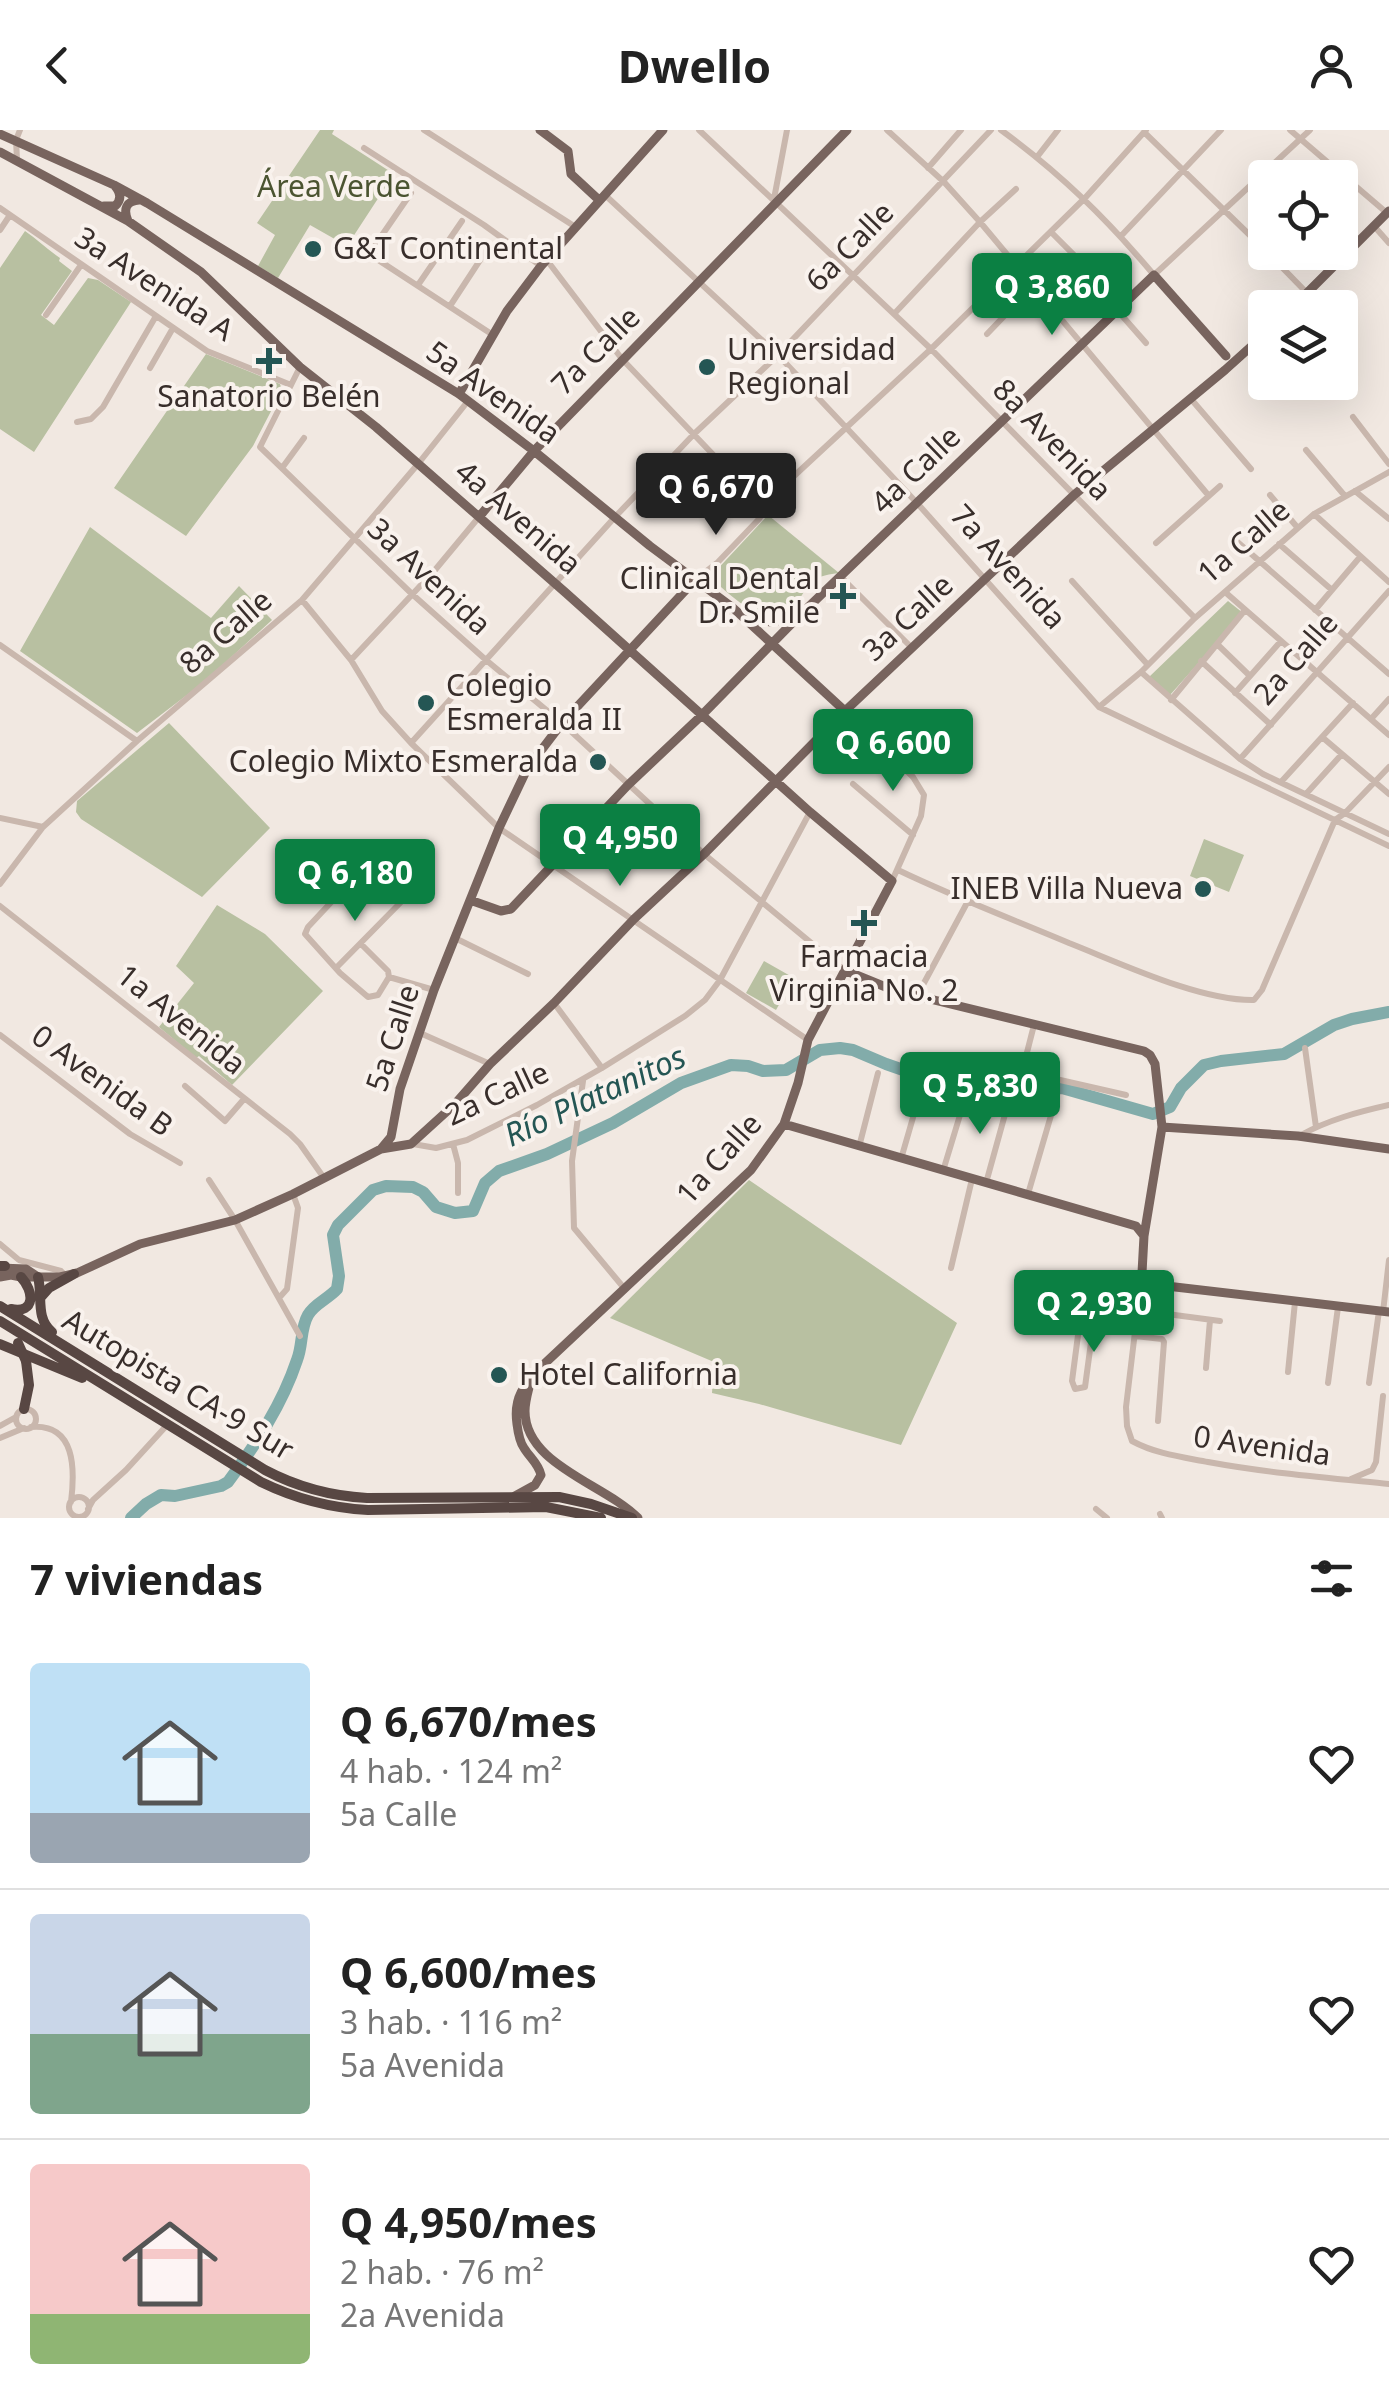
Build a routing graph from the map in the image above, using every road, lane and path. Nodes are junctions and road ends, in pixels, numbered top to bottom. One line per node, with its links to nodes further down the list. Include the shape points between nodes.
1 (424, 130): 41 (street)
2 (540, 130): 29 (main road, 7a Avenida, via 568,151 570,174)
3 (662, 130): 29 (main road, 8a Calle)
4 (699, 130): 32 (street, 8a Avenida)
5 (787, 130): 32 (street)
6 (847, 130): 32 (main road, 7a Calle)
7 (887, 130): 23 (street)
8 (961, 130): 23 (street)
9 (991, 130): 25 (street, 6a Calle)
10 (1001, 130): 21 (street)
11 (1058, 130): 21 (street)
12 (1221, 130): 24 (street)
13 (1290, 130): 18 (street)
14 (1310, 130): 18 (street, 4a Calle)
15 (1145, 131): 24 (street); 30 (street, 5a Calle)
16 (0, 134): 17 (main road, 5a Avenida)
17 (18, 135): 22 (street); 26 (main road, 5a Avenida)
18 (1301, 138): 35 (street, 4a Calle); 36 (street)
19 (364, 148): 50 (street)
20 (2, 153): 22 (main road, 4a Avenida)
21 (1038, 157): 30 (street)
22 (18, 160): 33 (main road, 4a Avenida)
23 (928, 168): 25 (street)
24 (1182, 170): 35 (street); 46 (street)
25 (944, 182): 40 (street); 55 (street, 6a Calle)
26 (114, 185): 31 (main road, 5a Avenida); 33 (main road, via 118,204)
27 (1016, 188): 40 (street)
28 (411, 193): 57 (street, via 369,254)
29 (602, 197): 41 (main road, 8a Calle); 56 (street, 7a Avenida)
30 (1085, 198): 44 (street, 5a Calle); 46 (street)
31 (139, 200): 38 (main road, via 127,205); 81 (main road, 5a Avenida)
32 (776, 201): 55 (street, 8a Avenida); 56 (main road, 7a Calle)
33 (102, 206): 38 (main road, 4a Avenida)
34 (0, 208): 37 (street, 3a Avenida A)
35 (1225, 209): 45 (street); 54 (street, 4a Calle)
36 (1388, 212): 42 (main road)
37 (10, 215): 43 (street); 51 (street, 3a Avenida A)
38 (128, 221): 77 (main road, 4a Avenida, via 202,272)
39 (462, 221): 57 (street)
40 (980, 222): 52 (street); 63 (street)
41 (574, 226): 50 (main road, 8a Calle)
42 (1374, 226): 47 (street); 60 (main road)
43 (0, 230)
44 (1051, 232): 49 (street); 52 (street, 5a Calle)
45 (1248, 233)
46 (1121, 236): 54 (street)
47 (1389, 243)
48 (488, 248): 61 (street)
49 (1080, 262)
50 (544, 263): 68 (main road, 8a Calle); 76 (street)
51 (81, 264): 64 (street); 65 (street, 3a Avenida A)
52 (1017, 264): 58 (street); 71 (street, 5a Calle)
53 (1285, 270): 59 (street)
54 (1154, 275): 62 (main road, 4a Calle); 74 (main road)
55 (854, 276): 63 (street, 8a Avenida); 73 (street, 6a Calle)
56 (700, 282): 73 (street, 7a Avenida); 76 (main road, 7a Calle)
57 (418, 285): 61 (street)
58 (1034, 285): 67 (street); 69 (street)
59 (1304, 290)
60 (1310, 290)
61 (450, 306): 68 (street)
62 (1117, 310): 69 (main road, 4a Calle); 70 (street)
63 (894, 314): 71 (street, 8a Avenida)
64 (46, 315)
65 (156, 316): 66 (street, 3a Avenida A); 84 (street, via 103,408)
66 (173, 328): 78 (street); 80 (street, 3a Avenida A, via 207,352)
67 (987, 334)
68 (493, 335): 81 (main road, 8a Calle)
69 (1081, 344): 85 (main road, 4a Calle); 87 (street)
70 (1146, 344)
71 (931, 349): 85 (street, 8a Avenida); 86 (street, 5a Calle)
72 (1248, 350): 75 (main road, 3a Calle)
73 (778, 356): 86 (street, 7a Avenida); 88 (street, 6a Calle)
74 (1226, 356): 75 (main road); 79 (main road)
75 (1241, 356): 79 (main road, 3a Calle)
76 (622, 359): 88 (street); 91 (main road, 7a Calle)
77 (300, 367): 80 (street); 92 (main road, 4a Avenida)
78 (150, 368)
79 (1225, 370): 82 (main road, 3a Calle)
80 (290, 385): 94 (street, 3a Avenida, via 260,447)
81 (463, 398): 91 (main road, 5a Avenida); 92 (street, 8a Calle)
82 (1190, 399): 87 (main road, 3a Calle); 95 (street)
83 (1352, 417): 93 (street)
84 (77, 422)
85 (1002, 422): 99 (street, 8a Avenida); 103 (main road, 4a Calle)
86 (846, 427): 103 (street, 7a Avenida); 104 (street, 5a Calle)
87 (1152, 430): 99 (main road, 3a Calle); 100 (street)
88 (694, 434): 104 (street); 107 (street, 6a Calle)
89 (304, 438): 94 (street)
90 (1306, 450): 102 (street)
91 (534, 451): 106 (main road, 7a Calle); 107 (main road, 5a Avenida)
92 (418, 464): 106 (main road, 4a Avenida); 110 (street, 8a Calle)
93 (1389, 464)
94 (282, 468): 110 (street, 3a Avenida)
95 (1252, 469)
96 (1389, 472): 98 (street, 1a Calle)
97 (1220, 486): 100 (street)
98 (1356, 491): 102 (street, 1a Calle); 108 (street)
99 (1074, 496): 117 (main road, 3a Calle); 131 (street, 8a Avenida)
100 (1209, 496): 112 (street)
101 (1270, 496): 109 (street)
102 (1345, 496): 105 (street, 1a Calle)
103 (918, 503): 116 (main road, 4a Calle); 117 (street, 7a Avenida)
104 (762, 506): 118 (street, 5a Calle, via 759,519)
105 (1314, 514): 109 (street, 1a Calle); 114 (street)
106 (479, 517): 121 (main road, 4a Avenida); 125 (street, 7a Calle)
107 (615, 517): 118 (main road, 5a Avenida); 121 (street, 6a Calle)
108 (1389, 519)
109 (1297, 528): 113 (street, 1a Calle)
110 (354, 538): 125 (street, 3a Avenida); 126 (street, 8a Calle)
111 (1234, 539): 115 (street)
112 (1156, 543)
113 (1280, 544): 115 (street, 1a Calle); 122 (street)
114 (1360, 557): 120 (street); 122 (street)
115 (1258, 562): 124 (street, 1a Calle); 128 (street)
116 (840, 576): 129 (main road, 4a Calle); 137 (street)
117 (985, 579): 137 (main road, 3a Calle); 151 (street, 7a Avenida)
118 (695, 580): 130 (main road, 5a Avenida); 138 (main road, 5a Calle)
119 (1072, 581): 142 (street, 7a Avenida)
120 (1389, 582)
121 (554, 584): 138 (main road, 4a Avenida); 140 (street, 6a Calle)
122 (1332, 590): 128 (street)
123 (1389, 591): 132 (street, 2a Calle)
124 (1225, 592): 127 (street); 131 (street, 1a Calle)
125 (412, 594): 139 (street, 7a Calle); 140 (street, 3a Avenida)
126 (302, 600): 139 (street); 159 (street, 8a Calle)
127 (1245, 610): 133 (street); 135 (street)
128 (1316, 610): 132 (street)
129 (799, 616): 130 (main road, via 771,622); 134 (main road, 4a Calle)
130 (743, 617): 134 (main road, 5a Avenida)
131 (1195, 618): 142 (street, 1a Calle)
132 (1348, 638): 143 (street); 145 (street, 2a Calle)
133 (1281, 641): 145 (street); 146 (street)
134 (771, 644): 152 (main road, 5a Avenida); 153 (main road, 4a Calle)
135 (1216, 644): 141 (street); 146 (street)
136 (0, 645): 159 (street)
137 (912, 648): 152 (main road, 3a Calle)
138 (629, 651): 153 (main road, 4a Avenida); 155 (main road, 5a Calle)
139 (351, 660): 160 (street)
140 (486, 660): 155 (street, 3a Avenida); 160 (street, 6a Calle)
141 (1201, 661): 147 (street); 149 (street)
142 (1148, 665): 144 (street, 1a Calle)
143 (1387, 670)
144 (1141, 672): 149 (street); 151 (street, 1a Calle)
145 (1318, 673): 150 (street); 156 (street, 2a Calle)
146 (1250, 676): 147 (street)
147 (1235, 694): 156 (street)
148 (1389, 698): 154 (street)
149 (1171, 700): 162 (street)
150 (1353, 703): 154 (street); 158 (street)
151 (1099, 708): 175 (street, 7a Avenida)
152 (845, 711): 164 (main road, 3a Calle); 173 (street, 5a Avenida, via 913,778 924,795)
153 (701, 716): 164 (main road, 4a Avenida); 168 (main road, 4a Calle)
154 (1372, 719): 157 (street)
155 (562, 723): 168 (street, 3a Avenida); 177 (main road, 5a Calle, via 527,770)
156 (1271, 725): 162 (street, 2a Calle)
157 (1389, 735)
158 (1322, 737): 161 (street); 165 (street)
159 (137, 741): 176 (street, 8a Calle)
160 (410, 743): 177 (street)
161 (1342, 754): 166 (street); 169 (street)
162 (1240, 759): 165 (street)
163 (1389, 767): 166 (street)
164 (775, 781): 171 (main road, 4a Avenida); 181 (main road, 3a Calle)
165 (1281, 782): 169 (street)
166 (1375, 782): 170 (street); 172 (street)
167 (853, 784): 179 (street)
168 (628, 785): 181 (street, 3a Avenida); 182 (main road, 4a Calle)
169 (1306, 794): 172 (street)
170 (1389, 794)
171 (810, 812): 184 (main road, 4a Avenida); 188 (street, 2a Calle)
172 (1345, 814): 175 (street); 178 (street)
173 (921, 816): 179 (street, 1a Calle)
174 (0, 818): 176 (street)
175 (1335, 820): 180 (street, 7a Avenida); 187 (street, via 1256,999 1205,993 1133,969)
176 (43, 827): 185 (street, 8a Calle)
177 (500, 828): 182 (street); 186 (main road, 5a Calle)
178 (1389, 834)
179 (913, 835): 183 (street, 1a Calle)
180 (1389, 846)
181 (704, 854): 188 (street, 3a Avenida); 190 (main road, 3a Calle)
182 (551, 865): 186 (main road, 4a Calle, via 509,911); 190 (street)
183 (898, 870): 184 (street, 1a Calle); 187 (street)
184 (892, 881): 193 (main road, 1a Calle)
185 (0, 884)
186 (470, 900): 191 (main road, 5a Calle)
187 (968, 901): 199 (street)
188 (762, 904): 193 (street, 3a Avenida); 197 (street, 2a Calle)
189 (0, 906): 215 (street, 1a Avenida)
190 (634, 920): 197 (street); 200 (main road, 3a Calle)
191 (455, 938): 195 (street); 198 (main road, 5a Calle)
192 (360, 944): 194 (street); 194 (street, via 404,895 385,848 308,926 305,934); 196 (street)
193 (844, 970): 199 (main road); 204 (main road, 1a Calle)
194 (338, 971): 196 (street, via 371,998)
195 (528, 974)
196 (388, 977): 198 (street)
197 (720, 980): 204 (street); 207 (street, 2a Calle, via 686,1016)
198 (434, 990): 202 (main road, 5a Calle)
199 (918, 996): 201 (main road)
200 (554, 1003): 206 (main road, 3a Calle); 207 (street)
201 (1034, 1025): 213 (street, via 1025,1072); 219 (main road, via 1147,1053 1156,1064)
202 (419, 1032): 206 (street); 221 (main road, 5a Calle)
203 (0, 1035): 229 (street, 0 Avenida B, via 130,1134)
204 (808, 1040): 218 (main road, 1a Calle)
205 (1305, 1048): 220 (street)
206 (490, 1064): 224 (main road, 3a Calle)
207 (602, 1068): 209 (street, 2a Calle)
208 (878, 1072): 225 (street)
209 (582, 1080): 223 (street, 2a Calle); 250 (street, via 572,1161 574,1228)
210 (923, 1084): 228 (street)
211 (185, 1086): 215 (street, via 225,1120)
212 (967, 1092): 230 (street)
213 (1126, 1094)
214 (1057, 1095): 237 (street)
215 (244, 1099): 231 (street, 1a Avenida, via 290,1134)
216 (1009, 1100): 234 (street)
217 (1389, 1105): 220 (street)
218 (784, 1124): 225 (main road); 250 (main road, 1a Calle, via 751,1170)
219 (1162, 1125): 222 (main road); 239 (main road)
220 (1316, 1126): 222 (street)
221 (391, 1136): 224 (main road); 226 (main road, 5a Calle)
222 (1298, 1136): 227 (main road)
223 (452, 1144): 224 (street, 2a Calle); 235 (street)
224 (407, 1145): 226 (main road, 2a Calle)
225 (859, 1147): 228 (main road)
226 (382, 1149): 231 (main road, 2a Calle)
227 (1389, 1149)
228 (901, 1159): 230 (main road)
229 (180, 1163)
230 (944, 1171): 232 (main road)
231 (325, 1179): 236 (main road, 2a Calle)
232 (972, 1179): 234 (main road); 244 (street)
233 (209, 1180): 238 (street)
234 (986, 1183): 237 (main road)
235 (458, 1192)
236 (293, 1194): 238 (main road, 2a Calle); 253 (street, via 298,1208 287,1289)
237 (1028, 1194): 240 (main road)
238 (235, 1220): 247 (main road, 2a Calle, via 140,1244); 253 (street)
239 (1147, 1220): 240 (main road); 241 (main road)
240 (1136, 1226): 241 (main road)
241 (1144, 1236): 246 (main road)
242 (0, 1244): 247 (street, via 19,1260)
243 (1389, 1260): 259 (street)
244 (951, 1268)
245 (1, 1269): 248 (main road, 2a Calle); 249 (main road, 2a Calle, via 26,1269)
246 (1142, 1272): 254 (street); 255 (main road, via 1158,1285)
247 (70, 1275): 249 (main road, 2a Calle); 252 (highway)
248 (21, 1277): 249 (main road, 2a Calle); 256 (highway, via 30,1290 26,1308)
249 (38, 1277): 252 (highway)
250 (625, 1290): 271 (main road, 1a Calle)
251 (1072, 1291): 254 (street)
252 (41, 1298): 268 (highway, via 46,1328)
253 (279, 1298): 265 (street)
254 (1138, 1298): 258 (street)
255 (1295, 1302): 257 (main road); 270 (street)
256 (0, 1306): 268 (highway, Autopista CA-9 Sur)
257 (1338, 1307): 259 (main road); 272 (street)
258 (1137, 1310): 261 (street); 264 (street)
259 (1383, 1312): 273 (street)
260 (1094, 1320): 260 (street, via 1084,1388 1075,1389 1079,1323); 264 (street)
261 (1210, 1320): 262 (street); 269 (street)
262 (1220, 1320)
263 (1, 1321): 275 (highway, Autopista CA-9 Sur); 276 (highway, bridge, via 26,1362 30,1386)
264 (1136, 1323): 266 (street)
265 (300, 1336)
266 (1135, 1336): 277 (street, via 1164,1342); 284 (street, 0 Avenida, via 1126,1407 1132,1441 1170,1456)
267 (0, 1344): 275 (highway)
268 (84, 1357): 282 (highway, Autopista CA-9 Sur)
269 (1206, 1368)
270 (1288, 1372)
271 (532, 1379): 287 (main road, 1a Calle, via 520,1390 515,1413 522,1444 541,1476); 295 (main road, via 525,1412 539,1449)
272 (1328, 1383)
273 (1369, 1383)
274 (1384, 1396): 284 (street, via 1376,1462)
275 (124, 1397): 278 (highway, Autopista CA-9 Sur)
276 (20, 1413): 279 (street, via 32,1411); 279 (street, via 17,1423); 280 (street)
277 (1158, 1420)
278 (168, 1424): 282 (highway, Autopista CA-9 Sur); 288 (street)
279 (33, 1425): 281 (street); 286 (street, via 68,1444)
280 (0, 1426)
281 (0, 1438)
282 (214, 1446): 283 (highway, Autopista CA-9 Sur)
283 (263, 1476): 287 (highway, Autopista CA-9 Sur, via 346,1497); 293 (highway, Autopista CA-9 Sur, via 298,1498 340,1508)
284 (1348, 1480): 285 (street, 0 Avenida)
285 (1389, 1484)
286 (72, 1489): 289 (street); 292 (street)
287 (516, 1496): 295 (highway, Autopista CA-9 Sur, via 560,1497)
288 (97, 1497): 289 (street); 291 (street)
289 (83, 1498): 291 (street); 292 (street)
290 (1096, 1508): 296 (street)
291 (88, 1509): 292 (street)
292 (73, 1513)
293 (454, 1513): 294 (highway, Autopista CA-9 Sur, via 546,1507)
294 (600, 1518)
295 (635, 1518)
296 (1107, 1518)

